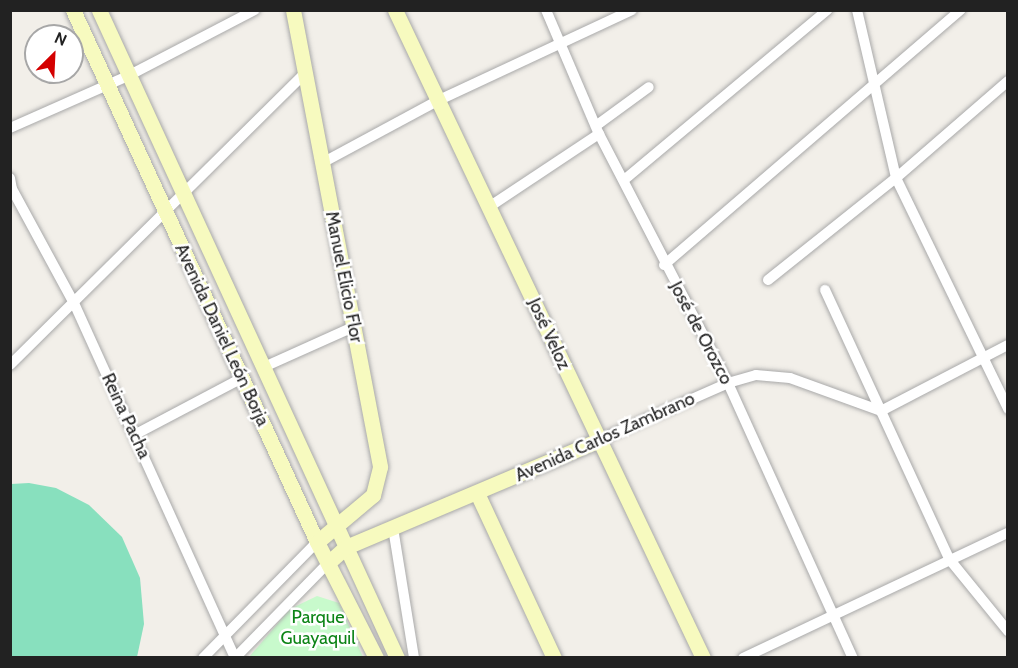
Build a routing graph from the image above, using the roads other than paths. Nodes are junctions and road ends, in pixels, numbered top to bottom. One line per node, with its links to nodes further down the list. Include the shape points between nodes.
1 (73, 10): 15 (street, Avenida Daniel León Borja)
2 (99, 10): 13 (street, Avenida Daniel León Borja)
3 (255, 10): 13 (street)
4 (293, 10): 12 (street, Manuel Elicio Flor)
5 (395, 10): 18 (street, José Veloz)
6 (546, 10): 11 (street, José de Orozco)
7 (632, 10): 11 (street)
8 (827, 10): 23 (street)
9 (857, 10): 16 (street)
10 (960, 10): 16 (street)
11 (559, 45): 18 (street); 20 (street, José de Orozco)
12 (305, 73): 21 (street, Manuel Elicio Flor); 25 (street)
13 (128, 76): 15 (street); 25 (street, Avenida Daniel León Borja)
14 (1008, 81): 22 (street)
15 (105, 84): 19 (street); 28 (street, Avenida Daniel León Borja)
16 (876, 85): 22 (street); 29 (street)
17 (649, 87): 20 (street)
18 (436, 101): 21 (street); 27 (street, José Veloz)
19 (10, 128)
20 (598, 129): 23 (street, José de Orozco); 27 (street)
21 (322, 163): 33 (street, Manuel Elicio Flor)
22 (896, 178): 30 (street); 35 (street)
23 (624, 180): 29 (street, José de Orozco)
24 (11, 186): 26 (street, Reina Pacha)
25 (184, 195): 28 (street); 37 (street, Avenida Daniel León Borja)
26 (15, 200): 32 (street, Reina Pacha)
27 (489, 207): 43 (street, José Veloz)
28 (166, 213): 32 (street); 38 (street, Avenida Daniel León Borja)
29 (664, 265): 39 (street, José de Orozco)
30 (768, 280)
31 (825, 290): 41 (street)
32 (74, 303): 36 (street); 42 (street, Reina Pacha)
33 (353, 327): 37 (street); 45 (street, Manuel Elicio Flor, via 380,467 373,495)
34 (1008, 345): 35 (street)
35 (983, 358): 40 (street); 41 (street)
36 (10, 365)
37 (264, 368): 45 (street, Avenida Daniel León Borja)
38 (242, 378): 42 (street); 48 (street, Avenida Daniel León Borja)
39 (728, 383): 41 (street, Avenida Carlos Zambrano, via 756,375 790,378); 43 (street, Avenida Carlos Zambrano); 52 (street, José de Orozco)
40 (1008, 409)
41 (881, 411): 50 (street)
42 (134, 435): 54 (street, Reina Pacha)
43 (599, 440): 44 (street, Avenida Carlos Zambrano); 61 (street, José Veloz)
44 (477, 493): 46 (street, Avenida Carlos Zambrano); 60 (street)
45 (335, 526): 48 (street); 49 (street, Avenida Daniel León Borja)
46 (393, 528): 49 (street, Avenida Carlos Zambrano); 59 (street)
47 (1008, 533): 50 (street)
48 (317, 542): 51 (street, Avenida Daniel León Borja); 54 (street)
49 (346, 547): 51 (street, Avenida Carlos Zambrano); 58 (street, Avenida Daniel León Borja)
50 (950, 560): 52 (street); 53 (street)
51 (328, 564): 56 (street, Avenida Carlos Zambrano); 57 (street, Avenida Daniel León Borja)
52 (835, 614): 62 (street); 63 (street, José de Orozco)
53 (1008, 631)
54 (226, 635): 55 (street); 56 (street, Reina Pacha)
55 (203, 657)
56 (235, 657)
57 (376, 657)
58 (397, 657)
59 (414, 657)
60 (554, 657)
61 (704, 657)
62 (743, 657)
63 (854, 657)

